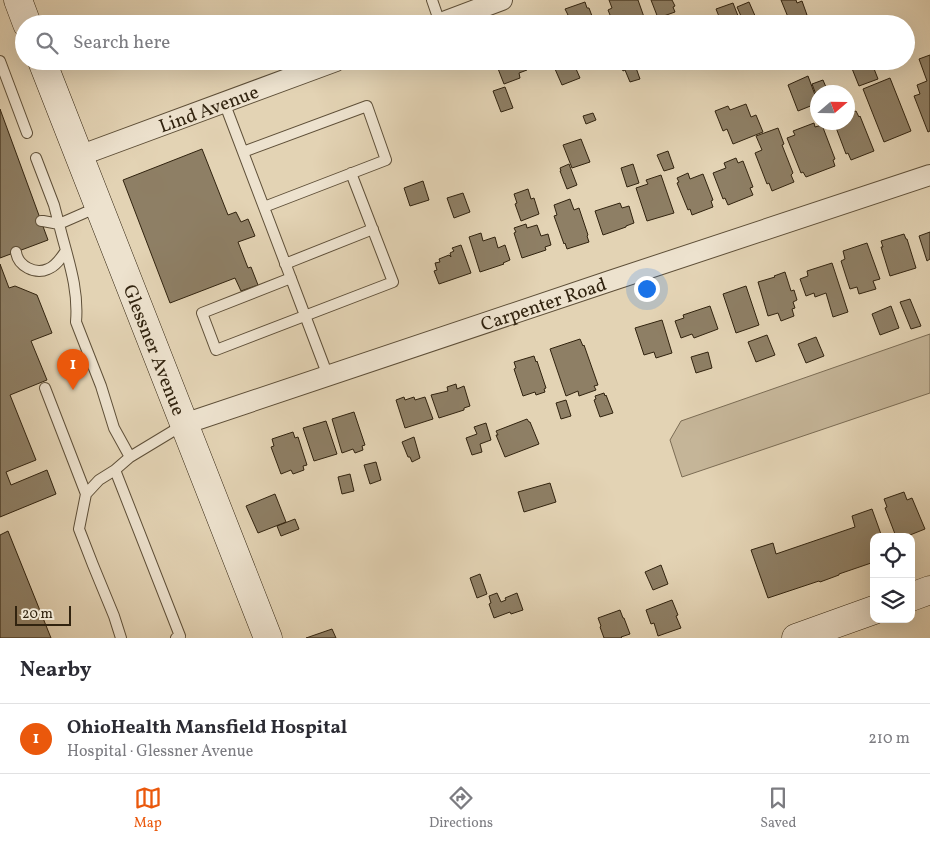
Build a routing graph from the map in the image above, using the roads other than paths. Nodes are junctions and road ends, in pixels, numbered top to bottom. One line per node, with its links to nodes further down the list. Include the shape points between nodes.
1 (18, 0): 4 (street)
2 (432, 0): 5 (lane)
3 (502, 0): 6 (street)
4 (24, 15)
5 (437, 15)
6 (461, 15)
7 (0, 61): 11 (lane)
8 (46, 70): 13 (street, Glessner Avenue)
9 (311, 70): 10 (street, Lind Avenue)
10 (224, 102): 12 (lane); 13 (street, Lind Avenue)
11 (27, 133)
12 (243, 152): 15 (lane, via 367,106 386,160); 18 (lane)
13 (79, 156): 17 (street, Glessner Avenue)
14 (36, 158): 20 (lane)
15 (351, 173): 18 (lane); 21 (lane)
16 (930, 175): 27 (street, Carpenter Road)
17 (99, 206): 20 (lane); 29 (street, Glessner Avenue)
18 (264, 207): 24 (lane)
19 (41, 221): 20 (lane)
20 (59, 224): 23 (lane)
21 (373, 229): 24 (lane); 26 (lane, via 393,282)
22 (16, 252): 23 (lane, via 27,268 39,270 48,269)
23 (65, 252): 30 (lane, via 73,272 76,322 114,428)
24 (285, 264): 25 (lane)
25 (291, 278): 26 (lane); 26 (lane, via 202,313 216,350)
26 (305, 316): 27 (lane)
27 (328, 376): 29 (street, Carpenter Road)
28 (45, 388): 32 (lane)
29 (184, 424): 30 (lane); 38 (street, Glessner Avenue)
30 (130, 457): 31 (lane)
31 (115, 470): 32 (lane); 37 (lane, via 180,636)
32 (86, 494): 36 (lane, via 79,529)
33 (930, 590): 34 (street)
34 (915, 596)
35 (870, 611): 39 (street)
36 (121, 638)
37 (176, 638)
38 (268, 638)
39 (796, 638)

